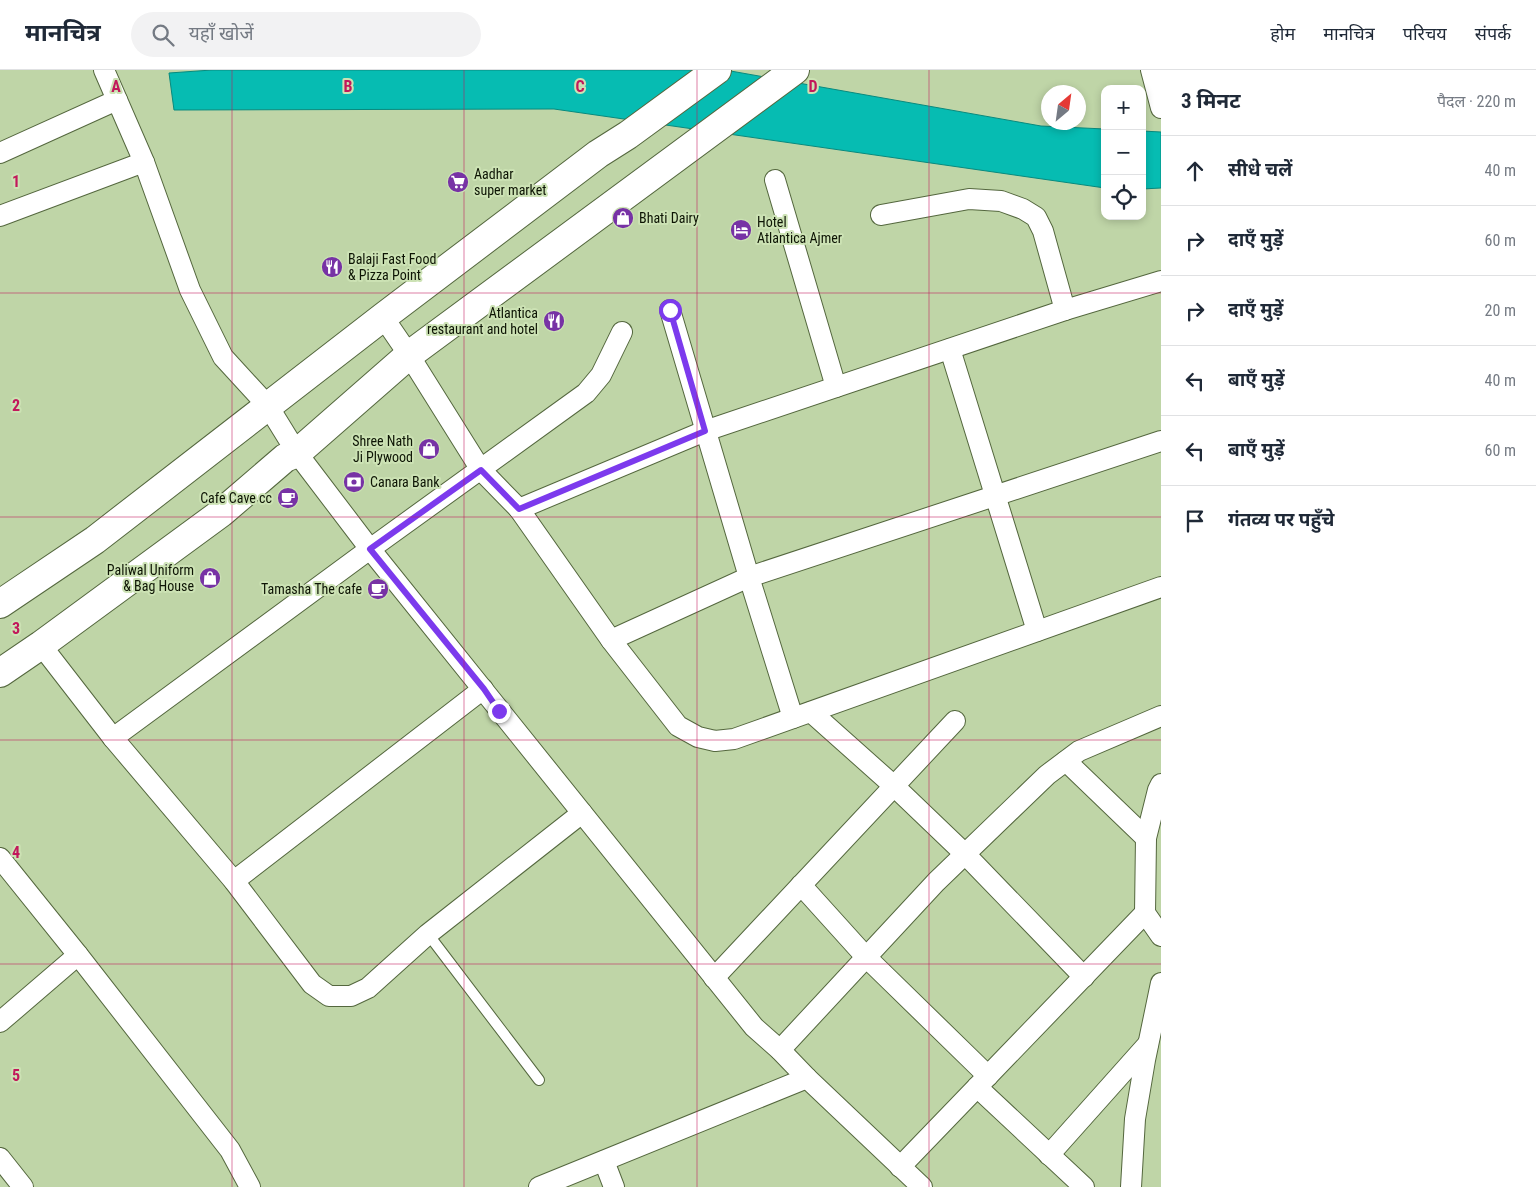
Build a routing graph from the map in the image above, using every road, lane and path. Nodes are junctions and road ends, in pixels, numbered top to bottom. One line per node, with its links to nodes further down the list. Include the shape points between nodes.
1 (104, 70): 5 (street)
2 (717, 70): 15 (street, via 598,154)
3 (795, 70): 18 (street)
4 (1151, 70): 6 (street)
5 (119, 105): 7 (street); 8 (street)
6 (1161, 108)
7 (0, 153)
8 (141, 154): 11 (street); 20 (street, via 190,290 223,357)
9 (775, 180): 19 (street)
10 (881, 215): 14 (street, via 969,199 1001,201 1023,209 1036,217 1043,231)
11 (0, 216)
12 (1161, 280): 14 (street)
13 (670, 310): 21 (street)
14 (1065, 310): 17 (street)
15 (383, 317): 18 (street); 20 (street)
16 (622, 332): 24 (street, via 601,374 586,393)
17 (950, 348): 19 (street); 25 (street)
18 (409, 355): 23 (street); 24 (street)
19 (836, 387): 21 (street)
20 (268, 406): 23 (street); 30 (street, via 96,540)
21 (705, 431): 26 (street); 28 (street)
22 (1161, 441): 25 (street)
23 (297, 452): 27 (street); 33 (street, via 285,458 221,513)
24 (481, 470): 26 (street); 27 (street)
25 (995, 496): 28 (street); 31 (street)
26 (519, 509): 32 (street)
27 (370, 549): 35 (street); 39 (street)
28 (749, 577): 32 (street); 36 (street)
29 (1161, 587): 31 (street)
30 (0, 604)
31 (1037, 631): 36 (street)
32 (611, 640): 36 (street, via 678,726 698,737 715,741 734,739)
33 (41, 644): 34 (street); 39 (street)
34 (0, 673)
35 (484, 689): 43 (street); 47 (street)
36 (802, 715): 42 (street)
37 (1161, 716): 40 (street, via 1079,751)
38 (954, 721): 42 (street)
39 (113, 738): 47 (street)
40 (1066, 761): 44 (street); 45 (street, via 1047,775)
41 (1161, 784): 44 (street)
42 (894, 786): 45 (street); 48 (street)
43 (582, 813): 50 (street); 55 (street)
44 (1146, 838): 49 (street)
45 (966, 854): 53 (street); 54 (street)
46 (0, 858): 52 (street)
47 (234, 881): 50 (street, via 312,984 329,996 351,996 368,988)
48 (801, 885): 53 (street); 55 (street)
49 (1145, 913): 51 (street); 54 (street)
50 (428, 934): 61 (lane)
51 (1161, 936)
52 (78, 955): 57 (street); 68 (street, via 230,1150)
53 (866, 957): 59 (street); 62 (street)
54 (1084, 977): 62 (street)
55 (714, 978): 59 (street, via 754,1027)
56 (1161, 983): 58 (street)
57 (0, 1022)
58 (1148, 1044): 63 (street); 73 (street, via 1135,1119)
59 (780, 1050): 60 (street)
60 (808, 1078): 65 (street); 66 (street)
61 (539, 1080)
62 (983, 1082): 63 (street); 66 (street)
63 (1049, 1155): 72 (street)
64 (0, 1158): 67 (street)
65 (604, 1161): 69 (street); 70 (street)
66 (900, 1167): 71 (street)
67 (12, 1183)
68 (250, 1187)
69 (539, 1187)
70 (614, 1187)
71 (922, 1187)
72 (1084, 1187)
73 (1131, 1187)

